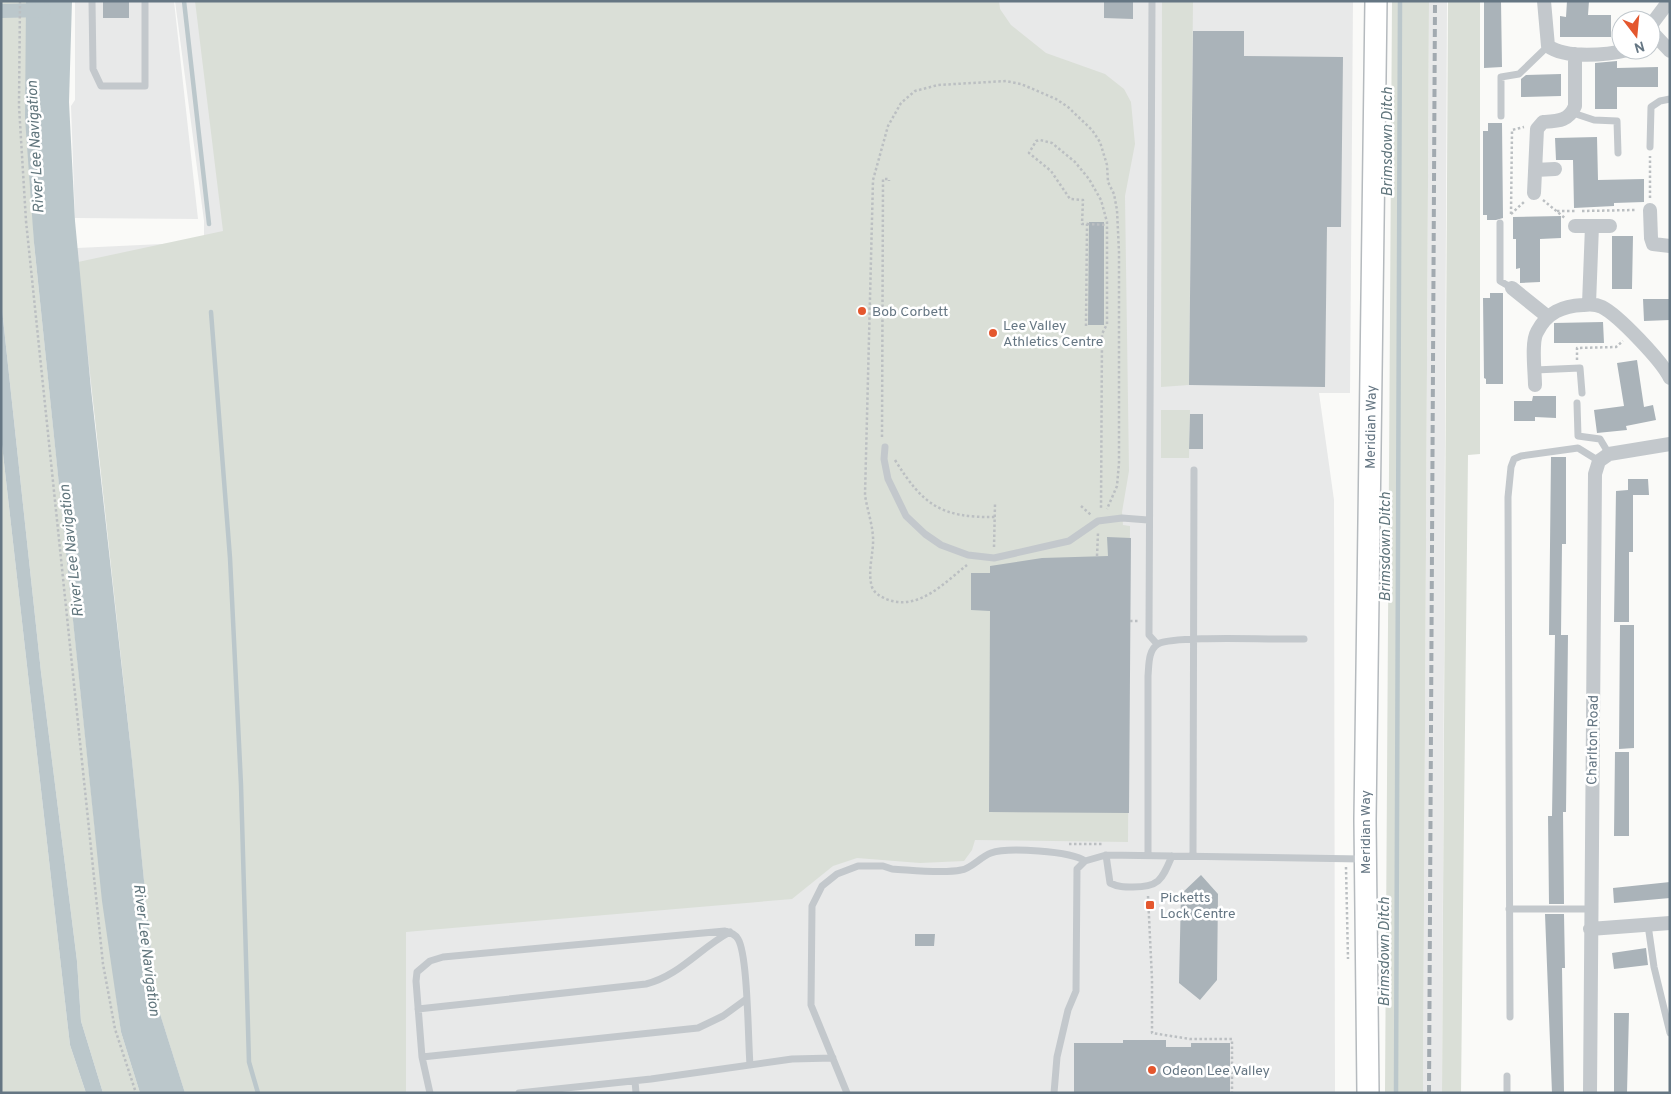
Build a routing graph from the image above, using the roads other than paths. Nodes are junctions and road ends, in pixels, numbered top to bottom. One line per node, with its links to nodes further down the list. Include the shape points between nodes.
1 (92, 1): 2 (lane, via 93,69 101,86 146,86)
2 (145, 1)
3 (1152, 1): 40 (lane)
4 (1376, 1): 48 (main road, Meridian Way)
5 (1544, 1): 9 (street)
6 (1669, 1): 7 (street)
7 (1661, 12)
8 (1661, 42): 11 (street)
9 (1548, 46): 12 (street, via 1561,53); 15 (lane, via 1519,74 1501,77)
10 (1611, 51): 12 (street)
11 (1670, 51)
12 (1575, 54): 14 (street, via 1575,106)
13 (1670, 99): 16 (lane, via 1660,100 1651,107)
14 (1572, 113): 17 (lane, via 1594,120 1617,121); 19 (street, via 1562,120 1538,125)
15 (1502, 116)
16 (1650, 147)
17 (1618, 153)
18 (1555, 169): 19 (street)
19 (1535, 170): 20 (street)
20 (1534, 193)
21 (1650, 210): 26 (street, via 1653,244)
22 (1500, 223): 27 (lane, via 1500,281)
23 (1575, 226): 24 (street)
24 (1592, 226): 25 (street); 28 (street)
25 (1610, 226)
26 (1670, 246)
27 (1512, 288): 29 (street)
28 (1589, 304): 29 (street, via 1560,308); 30 (street, via 1603,307)
29 (1548, 317): 31 (street, via 1535,337)
30 (1666, 360): 32 (street)
31 (1535, 370): 33 (street); 34 (lane, via 1576,367 1582,371)
32 (1670, 378)
33 (1535, 385)
34 (1582, 393)
35 (1576, 402): 38 (lane, via 1578,436 1600,439)
36 (1670, 444): 38 (street)
37 (885, 447): 40 (lane, via 888,479 906,516 925,534 955,551 994,558 1069,541 1098,521 1122,518)
38 (1604, 458): 50 (street, Charlton Road, via 1595,474); 51 (lane, via 1572,448 1521,456 1514,459 1510,467)
39 (1194, 470): 41 (lane)
40 (1148, 520): 43 (lane, via 1149,635)
41 (1193, 639): 42 (lane); 43 (lane); 47 (lane)
42 (1304, 640)
43 (1157, 644): 45 (lane, via 1151,653 1148,676)
44 (1106, 855): 45 (lane); 46 (lane, via 1110,883 1118,887 1157,884); 49 (lane)
45 (1148, 856): 46 (lane)
46 (1172, 856): 47 (lane)
47 (1193, 856): 48 (lane)
48 (1365, 859): 70 (main road, Meridian Way)
49 (1085, 861): 61 (lane, via 1078,856 1054,852 1004,850 988,854 962,870 892,870 883,866 858,866 837,874 822,886 812,906 810,925 811,1005); 69 (lane, via 1077,869 1076,991 1057,1057)
50 (1590, 909): 51 (lane); 54 (street, Charlton Road)
51 (1509, 910): 58 (lane)
52 (1670, 923): 53 (street)
53 (1648, 925): 54 (street); 59 (lane, via 1654,967)
54 (1590, 929): 72 (street, Charlton Road)
55 (730, 932): 56 (lane, via 738,939 744,958); 57 (lane, via 670,975 652,983); 57 (lane, via 443,957 430,961 417,972)
56 (746, 1000): 60 (lane, via 698,1028); 62 (lane)
57 (418, 1009): 60 (lane)
58 (1510, 1017)
59 (1670, 1033)
60 (422, 1057): 65 (lane)
61 (833, 1058): 62 (lane); 68 (lane)
62 (750, 1065): 64 (lane)
63 (1507, 1076): 71 (lane)
64 (635, 1080): 66 (lane); 67 (lane)
65 (427, 1091)
66 (519, 1093)
67 (636, 1093)
68 (846, 1093)
69 (1054, 1093)
70 (1368, 1093)
71 (1507, 1093)
72 (1590, 1093)

